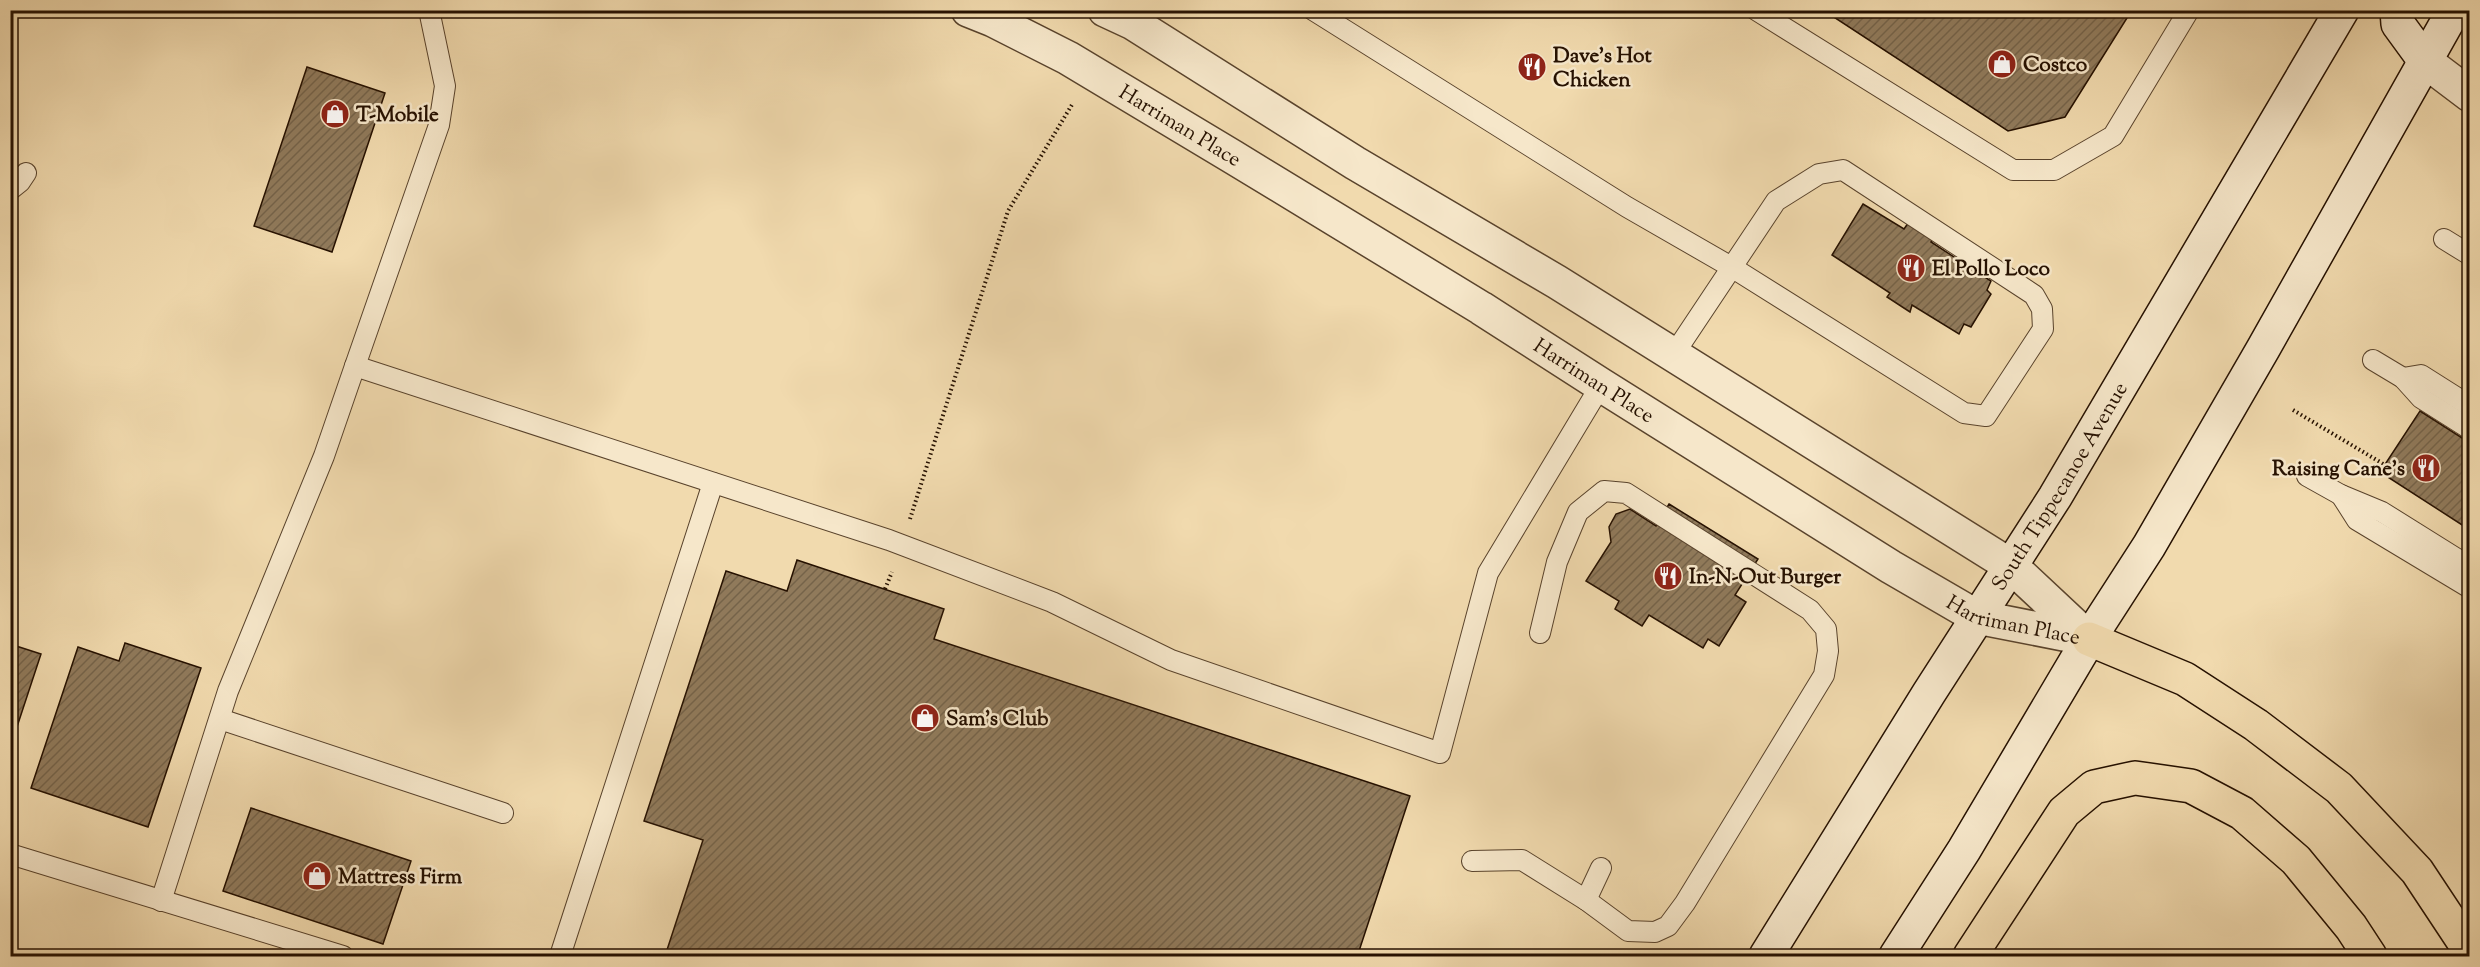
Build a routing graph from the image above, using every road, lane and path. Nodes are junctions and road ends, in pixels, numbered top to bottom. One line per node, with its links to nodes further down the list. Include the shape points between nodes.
1 (429, 10): 20 (lane, via 445,86 439,124)
2 (968, 10): 22 (street, Harriman Place, via 1068,58)
3 (1313, 10): 17 (lane, via 1627,207)
4 (1756, 10): 5 (lane, via 2013,170 2054,171 2113,136)
5 (2189, 10)
6 (2342, 10): 31 (street, South Tippecanoe Avenue)
7 (2397, 10): 10 (street, via 2398,24)
8 (2454, 10): 10 (street)
9 (1126, 15): 18 (street, Harriman Place, via 1355,163)
10 (2426, 61): 11 (street); 37 (street, via 2252,368)
11 (2469, 95)
12 (1072, 103): 30 (path, via 1008,211)
13 (26, 173): 14 (lane)
14 (10, 190)
15 (2444, 239): 16 (lane)
16 (2469, 255)
17 (1733, 268): 17 (lane, via 1776,201 1819,174 1843,170 2034,295 2042,309 2043,329 1986,416 1964,413); 18 (lane)
18 (1674, 354): 31 (street, Harriman Place)
19 (2373, 360): 21 (lane)
20 (355, 366): 28 (lane); 38 (lane, via 324,456)
21 (2403, 378): 23 (lane, via 2421,375); 25 (lane, via 2421,399)
22 (1601, 385): 30 (lane, via 1488,573 1440,753 1171,660 1052,602); 35 (street, Harriman Place)
23 (2469, 406)
24 (2293, 410): 26 (path)
25 (2469, 429)
26 (2385, 465)
27 (2307, 476): 29 (lane)
28 (713, 483): 30 (lane); 47 (lane)
29 (2341, 495): 32 (lane, via 2382,512); 33 (lane, via 2357,520)
30 (902, 545): 34 (path)
31 (2011, 566): 35 (street, South Tippecanoe Avenue); 37 (street, Harriman Place)
32 (2469, 567)
33 (2469, 588)
34 (885, 589)
35 (1977, 617): 37 (street, Harriman Place); 48 (street, South Tippecanoe Avenue)
36 (1540, 633): 43 (lane, via 1557,562 1578,512 1604,490 1635,498 1810,610 1826,629 1824,675 1668,926 1655,932 1628,932)
37 (2089, 639): 45 (highway, via 2185,679 2256,724 2338,788 2417,871); 49 (street)
38 (220, 719): 39 (lane); 44 (lane)
39 (503, 813)
40 (10, 854): 44 (lane)
41 (1472, 861): 43 (lane, via 1522,860)
42 (1601, 868): 43 (lane)
43 (1586, 900)
44 (161, 901): 46 (lane)
45 (2469, 951)
46 (343, 957)
47 (560, 957)
48 (1766, 957)
49 (1896, 957)
50 (1970, 957): 51 (highway, via 2064,812 2094,787 2135,778 2191,786 2242,813 2296,861 2351,927)
51 (2370, 957)

